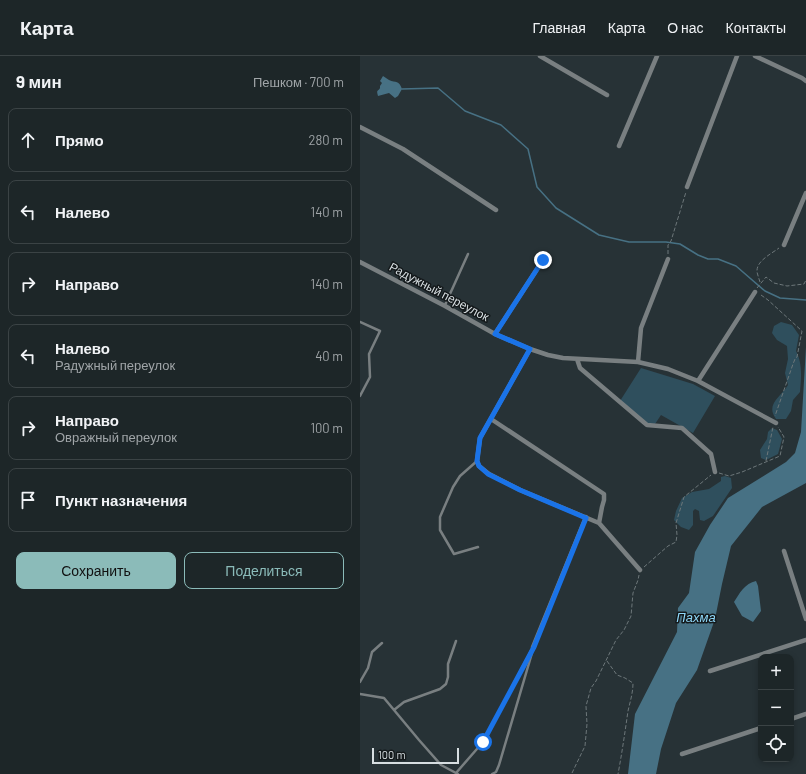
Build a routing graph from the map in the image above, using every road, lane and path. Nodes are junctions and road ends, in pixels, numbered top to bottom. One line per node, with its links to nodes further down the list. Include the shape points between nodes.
1 (540, 56): 6 (street)
2 (657, 56): 8 (street)
3 (737, 56): 9 (street)
4 (755, 56): 5 (street)
5 (806, 81)
6 (607, 95)
7 (360, 127): 11 (street, via 403,149)
8 (619, 146)
9 (687, 187): 14 (path, via 672,241 668,245)
10 (806, 193): 12 (street)
11 (496, 210)
12 (784, 245): 17 (path, via 758,266 760,283 766,277 774,283 787,286 804,284)
13 (468, 254): 19 (lane)
14 (668, 259): 24 (street, via 641,328)
15 (543, 260): 21 (street)
16 (360, 262): 19 (street, Радужный переулок)
17 (806, 280)
18 (756, 292): 25 (street); 28 (path, via 802,331 797,356 776,412)
19 (444, 306): 21 (street, Радужный переулок)
20 (360, 322): 26 (lane, via 380,331 369,354 370,377)
21 (495, 334): 22 (street, Радужный переулок)
22 (530, 349): 23 (street, Радужный переулок, via 548,355); 27 (street)
23 (577, 359): 24 (street, Радужный переулок); 31 (street, via 580,368 647,425 682,428 711,454)
24 (638, 362): 25 (street, Радужный переулок, via 668,369)
25 (698, 381): 28 (street, Радужный переулок)
26 (360, 396)
27 (491, 419): 29 (street, via 480,438); 33 (street, via 604,494)
28 (775, 423): 30 (path); 30 (path, via 784,437 780,456)
29 (477, 461): 32 (street, via 488,474); 34 (lane, via 460,476 453,487 440,516 440,530 454,554)
30 (766, 462): 31 (path, via 729,476)
31 (715, 472): 36 (path, via 684,497 676,523 676,542)
32 (586, 518): 33 (street); 41 (street)
33 (599, 523): 36 (street)
34 (478, 547)
35 (784, 551): 37 (street)
36 (640, 570): 42 (path, via 633,593 631,616)
37 (806, 619)
38 (456, 640): 46 (lane, via 448,664 446,684 440,689 404,702)
39 (806, 640): 43 (street)
40 (382, 643): 44 (lane, via 372,652 368,668)
41 (534, 647): 51 (lane, via 483,742); 52 (lane, via 499,765)
42 (606, 660): 53 (path, via 591,688 586,706 585,746); 54 (path, via 617,675 633,683)
43 (710, 671)
44 (360, 682)
45 (360, 694): 46 (lane, via 384,698)
46 (394, 710): 51 (lane, via 440,765)
47 (806, 714): 48 (street)
48 (794, 718)
49 (758, 729): 50 (street)
50 (682, 754)
51 (457, 773)
52 (492, 774)
53 (572, 774)
54 (618, 774)

